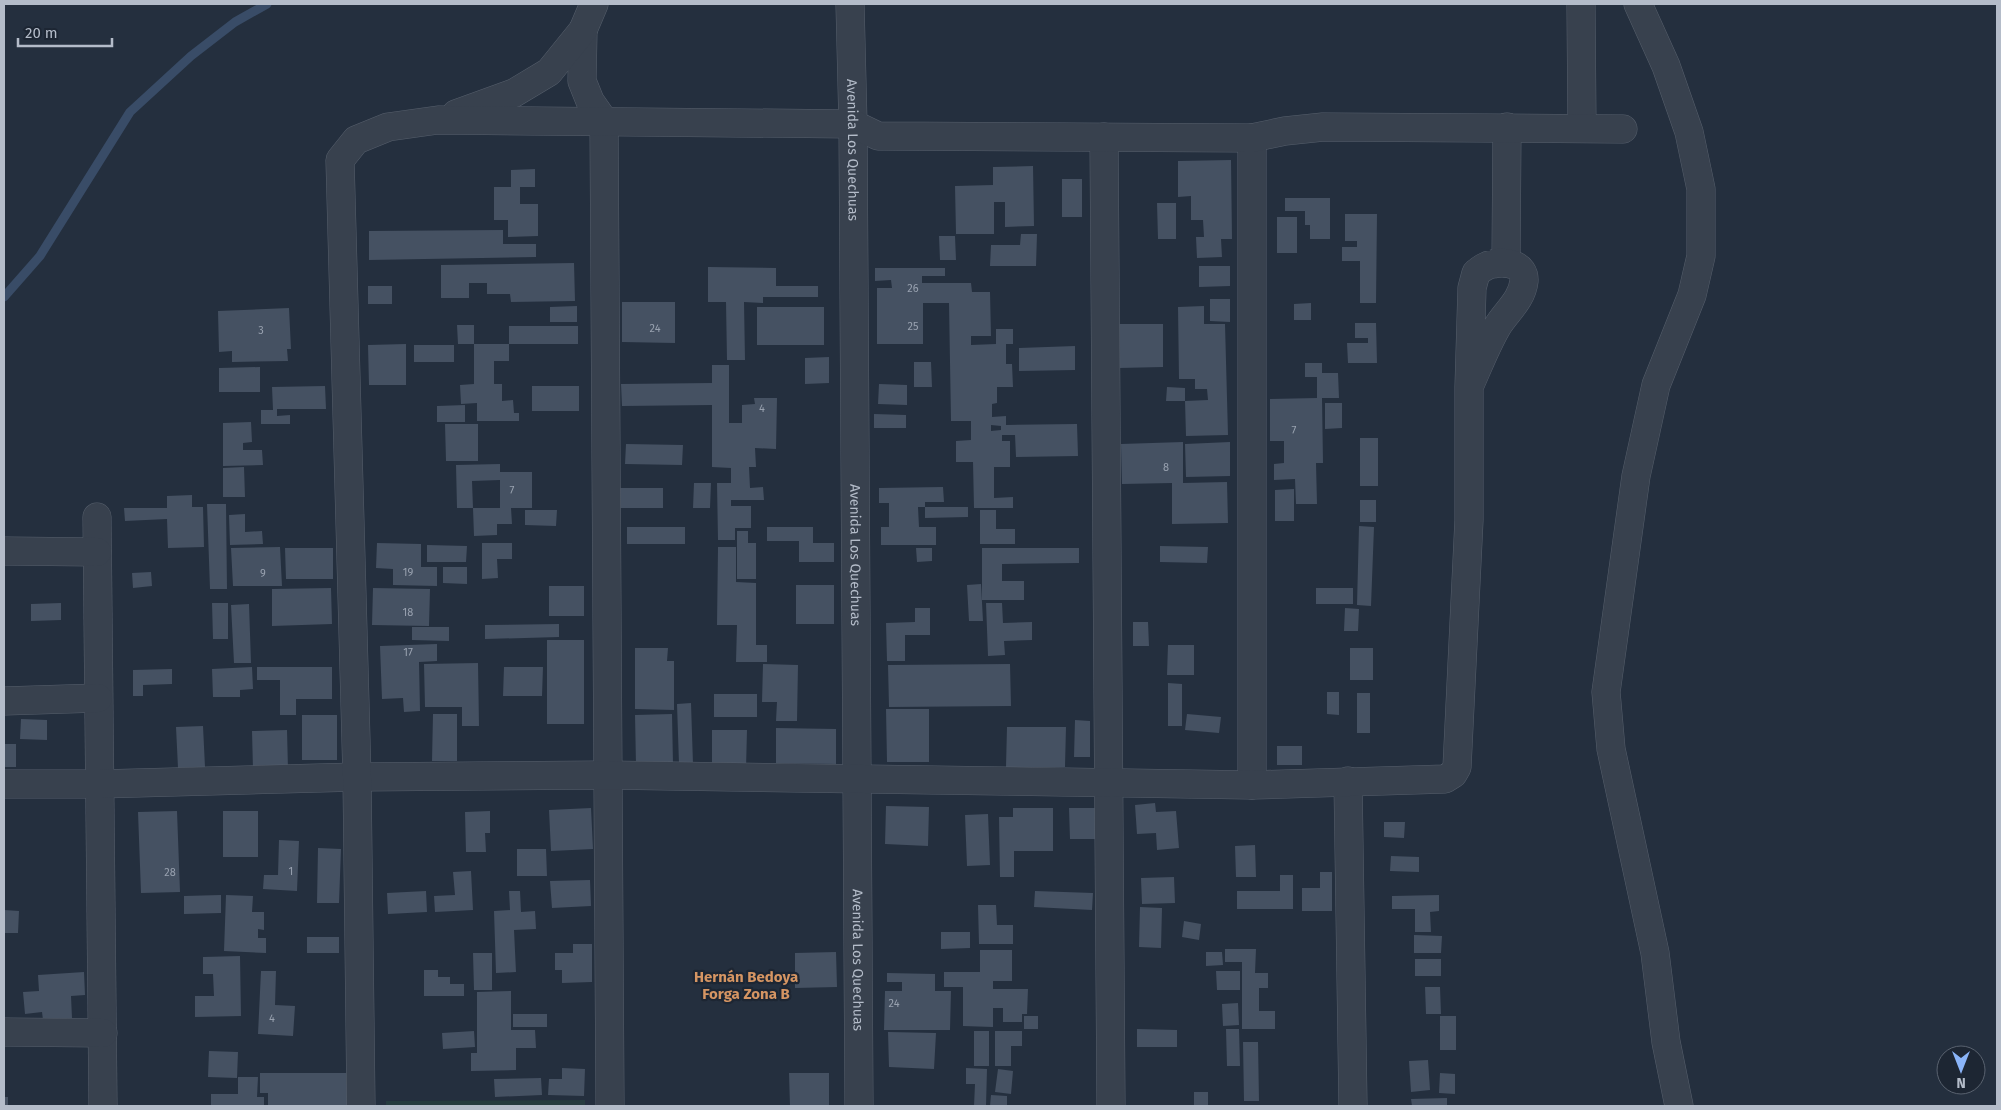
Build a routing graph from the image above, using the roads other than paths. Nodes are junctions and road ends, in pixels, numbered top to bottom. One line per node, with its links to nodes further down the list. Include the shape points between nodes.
1 (594, 4): 5 (street)
2 (850, 4): 8 (street, Avenida Los Quechuas)
3 (1581, 4): 10 (street)
4 (1638, 4): 37 (street, via 1666,66 1689,132 1701,189 1701,256 1692,295 1656,385 1636,476 1606,692 1611,750 1656,953 1666,1042)
5 (583, 30): 6 (street, via 549,72 514,93); 7 (street, via 582,81 590,101)
6 (438, 120): 7 (street); 22 (street, via 388,127 356,140 340,160)
7 (604, 121): 8 (street); 21 (street)
8 (852, 124): 12 (street, via 878,136); 23 (street, Avenida Los Quechuas)
9 (1507, 127): 10 (street); 13 (street, via 1323,127); 14 (street)
10 (1582, 128): 11 (street)
11 (1622, 129)
12 (1104, 137): 13 (street); 27 (street)
13 (1252, 138): 28 (street)
14 (1506, 263): 15 (street, via 1491,264 1476,274 1472,288); 15 (street, via 1519,267 1524,282 1517,302 1498,326)
15 (1469, 387): 24 (street, via 1469,520 1457,767 1445,779)
16 (97, 517): 18 (street)
17 (4, 551): 18 (street)
18 (97, 552): 19 (street)
19 (98, 698): 20 (street); 26 (street)
20 (4, 701)
21 (606, 775): 22 (street); 23 (street); 33 (street)
22 (357, 777): 26 (street); 32 (street)
23 (858, 778): 27 (street); 34 (street, Avenida Los Quechuas)
24 (1348, 782): 28 (street); 36 (street)
25 (4, 784): 26 (street)
26 (100, 784): 30 (street)
27 (1109, 784): 28 (street); 35 (street)
28 (1252, 785)
29 (4, 1032): 30 (street)
30 (104, 1033): 31 (street)
31 (104, 1106)
32 (361, 1106)
33 (610, 1106)
34 (859, 1106)
35 (1111, 1106)
36 (1353, 1106)
37 (1679, 1106)

